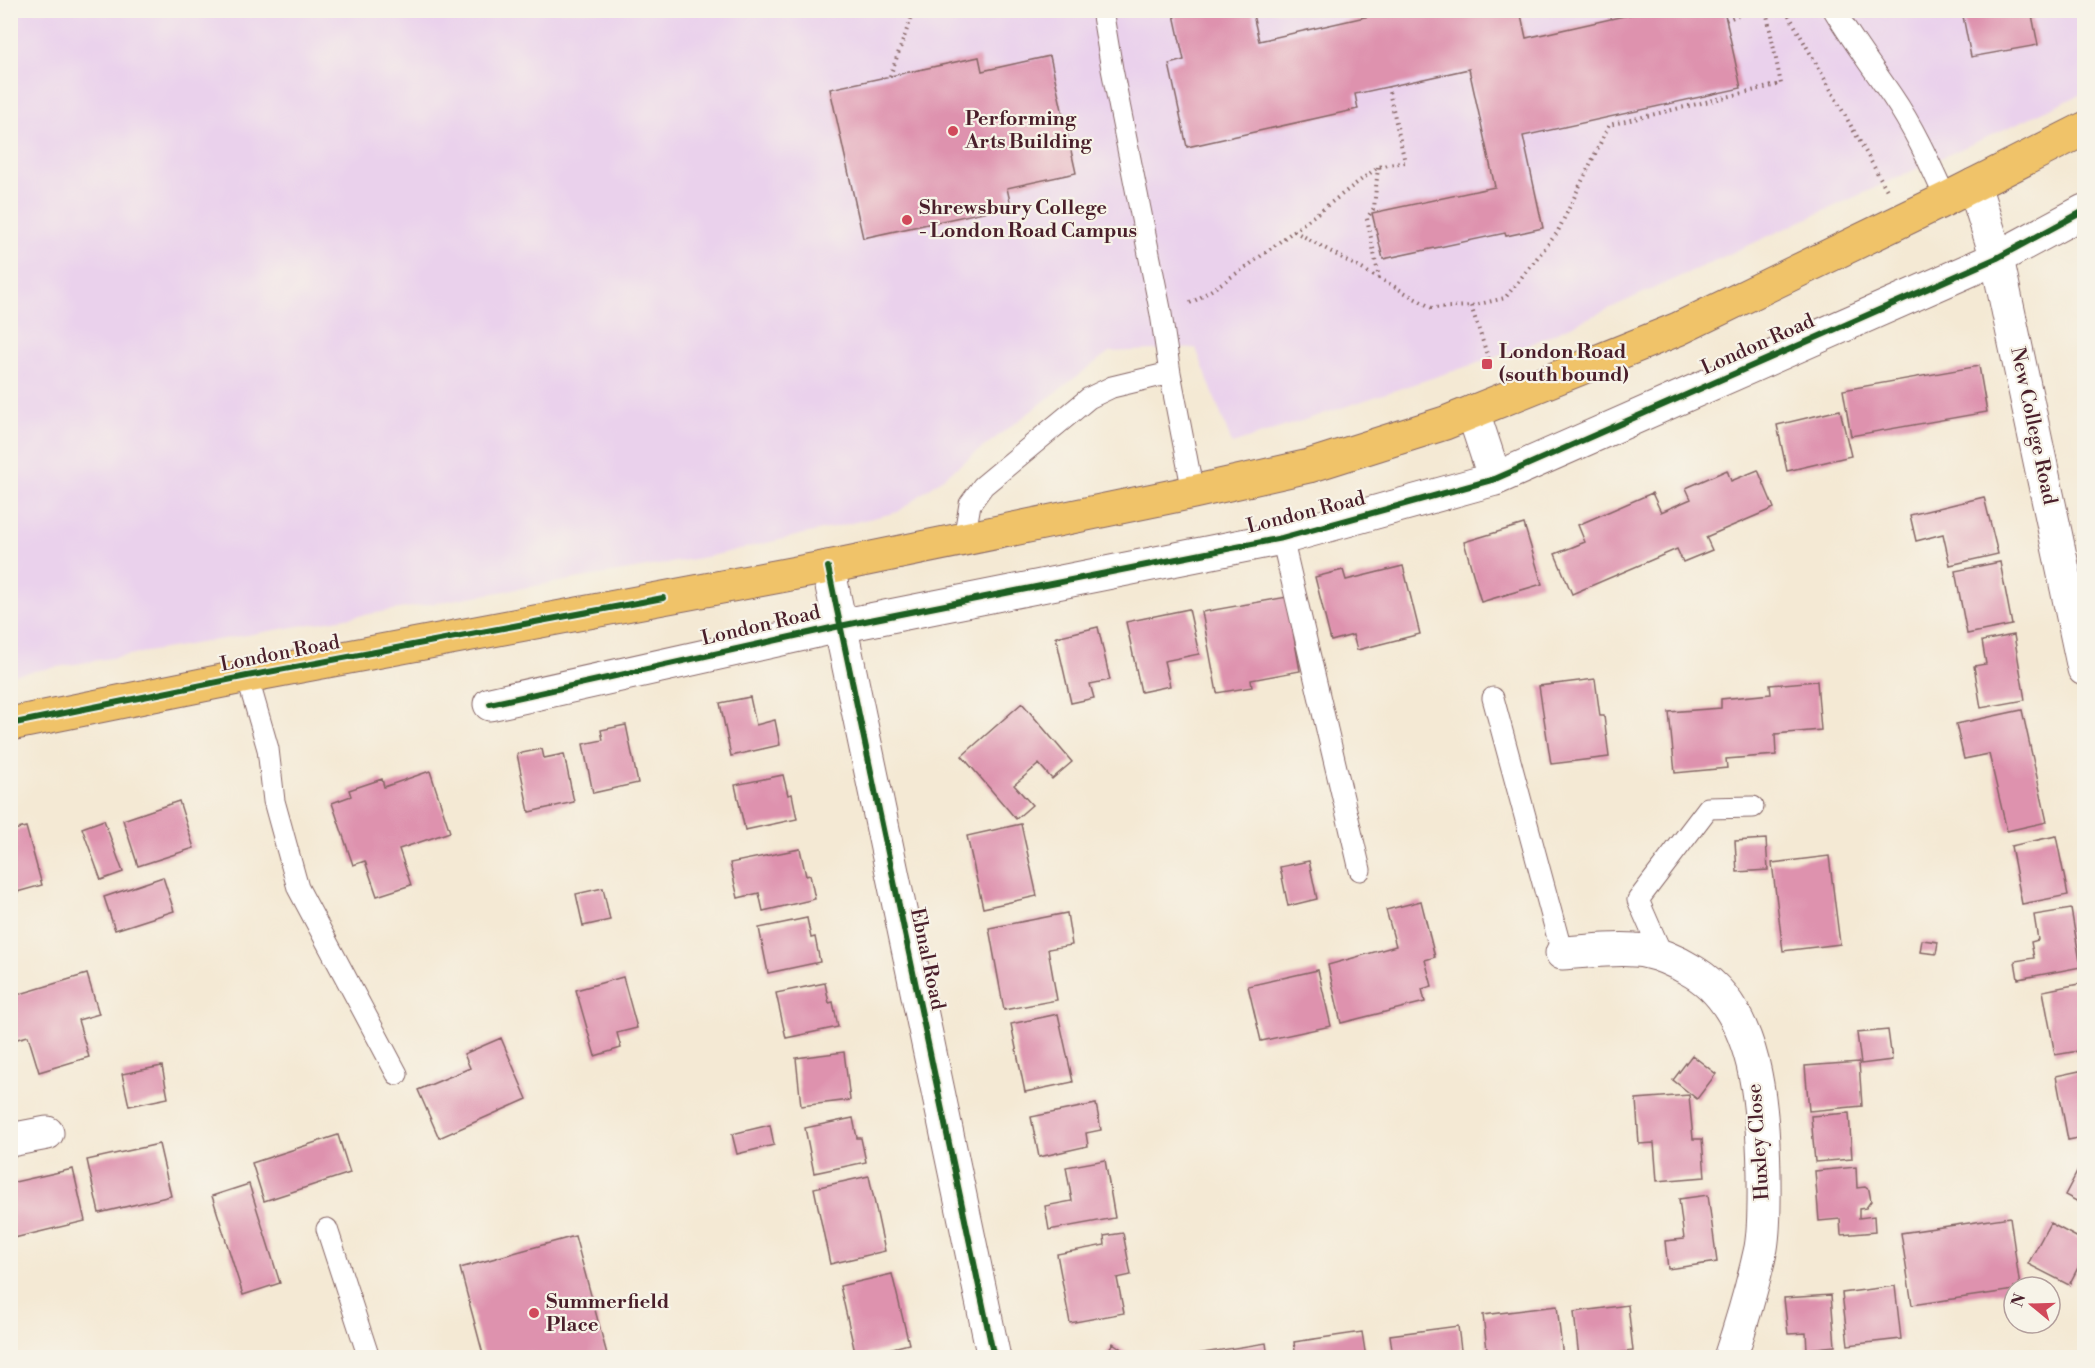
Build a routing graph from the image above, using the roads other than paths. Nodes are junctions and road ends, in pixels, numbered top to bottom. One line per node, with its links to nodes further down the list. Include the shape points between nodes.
1 (1102, 10): 7 (lane)
2 (1834, 10): 4 (lane, via 1922,147)
3 (2085, 129): 4 (main road, London Road)
4 (1960, 192): 6 (street, New College Road); 8 (main road, London Road, via 1678,329)
5 (2085, 211): 6 (street, London Road)
6 (1997, 258): 9 (street, London Road); 15 (street, New College Road)
7 (1170, 373): 10 (lane); 12 (lane, via 1112,387 1089,398 983,486 970,504)
8 (1487, 406): 9 (street); 10 (main road, London Road, via 1309,466)
9 (1495, 479): 11 (street, London Road)
10 (1193, 492): 12 (main road, London Road)
11 (1282, 538): 14 (street, London Road); 21 (lane)
12 (964, 539): 13 (main road, London Road)
13 (828, 567): 14 (street, Ebnal Road); 16 (main road, London Road)
14 (840, 626): 18 (street, London Road); 29 (street, Ebnal Road)
15 (2085, 669)
16 (247, 676): 19 (main road, London Road); 24 (lane, via 268,749 274,801 298,888)
17 (1493, 698): 22 (lane)
18 (490, 704)
19 (10, 724)
20 (1753, 807): 23 (lane, via 1708,808 1638,900)
21 (1360, 870)
22 (1562, 953): 23 (street, Huxley Close, via 1636,950)
23 (1663, 957): 30 (street, Huxley Close, via 1695,972 1724,998 1754,1065 1764,1162 1761,1246)
24 (397, 1074)
25 (47, 1133): 26 (street)
26 (10, 1140)
27 (327, 1229): 28 (lane)
28 (369, 1358)
29 (994, 1358)
30 (1730, 1358)

